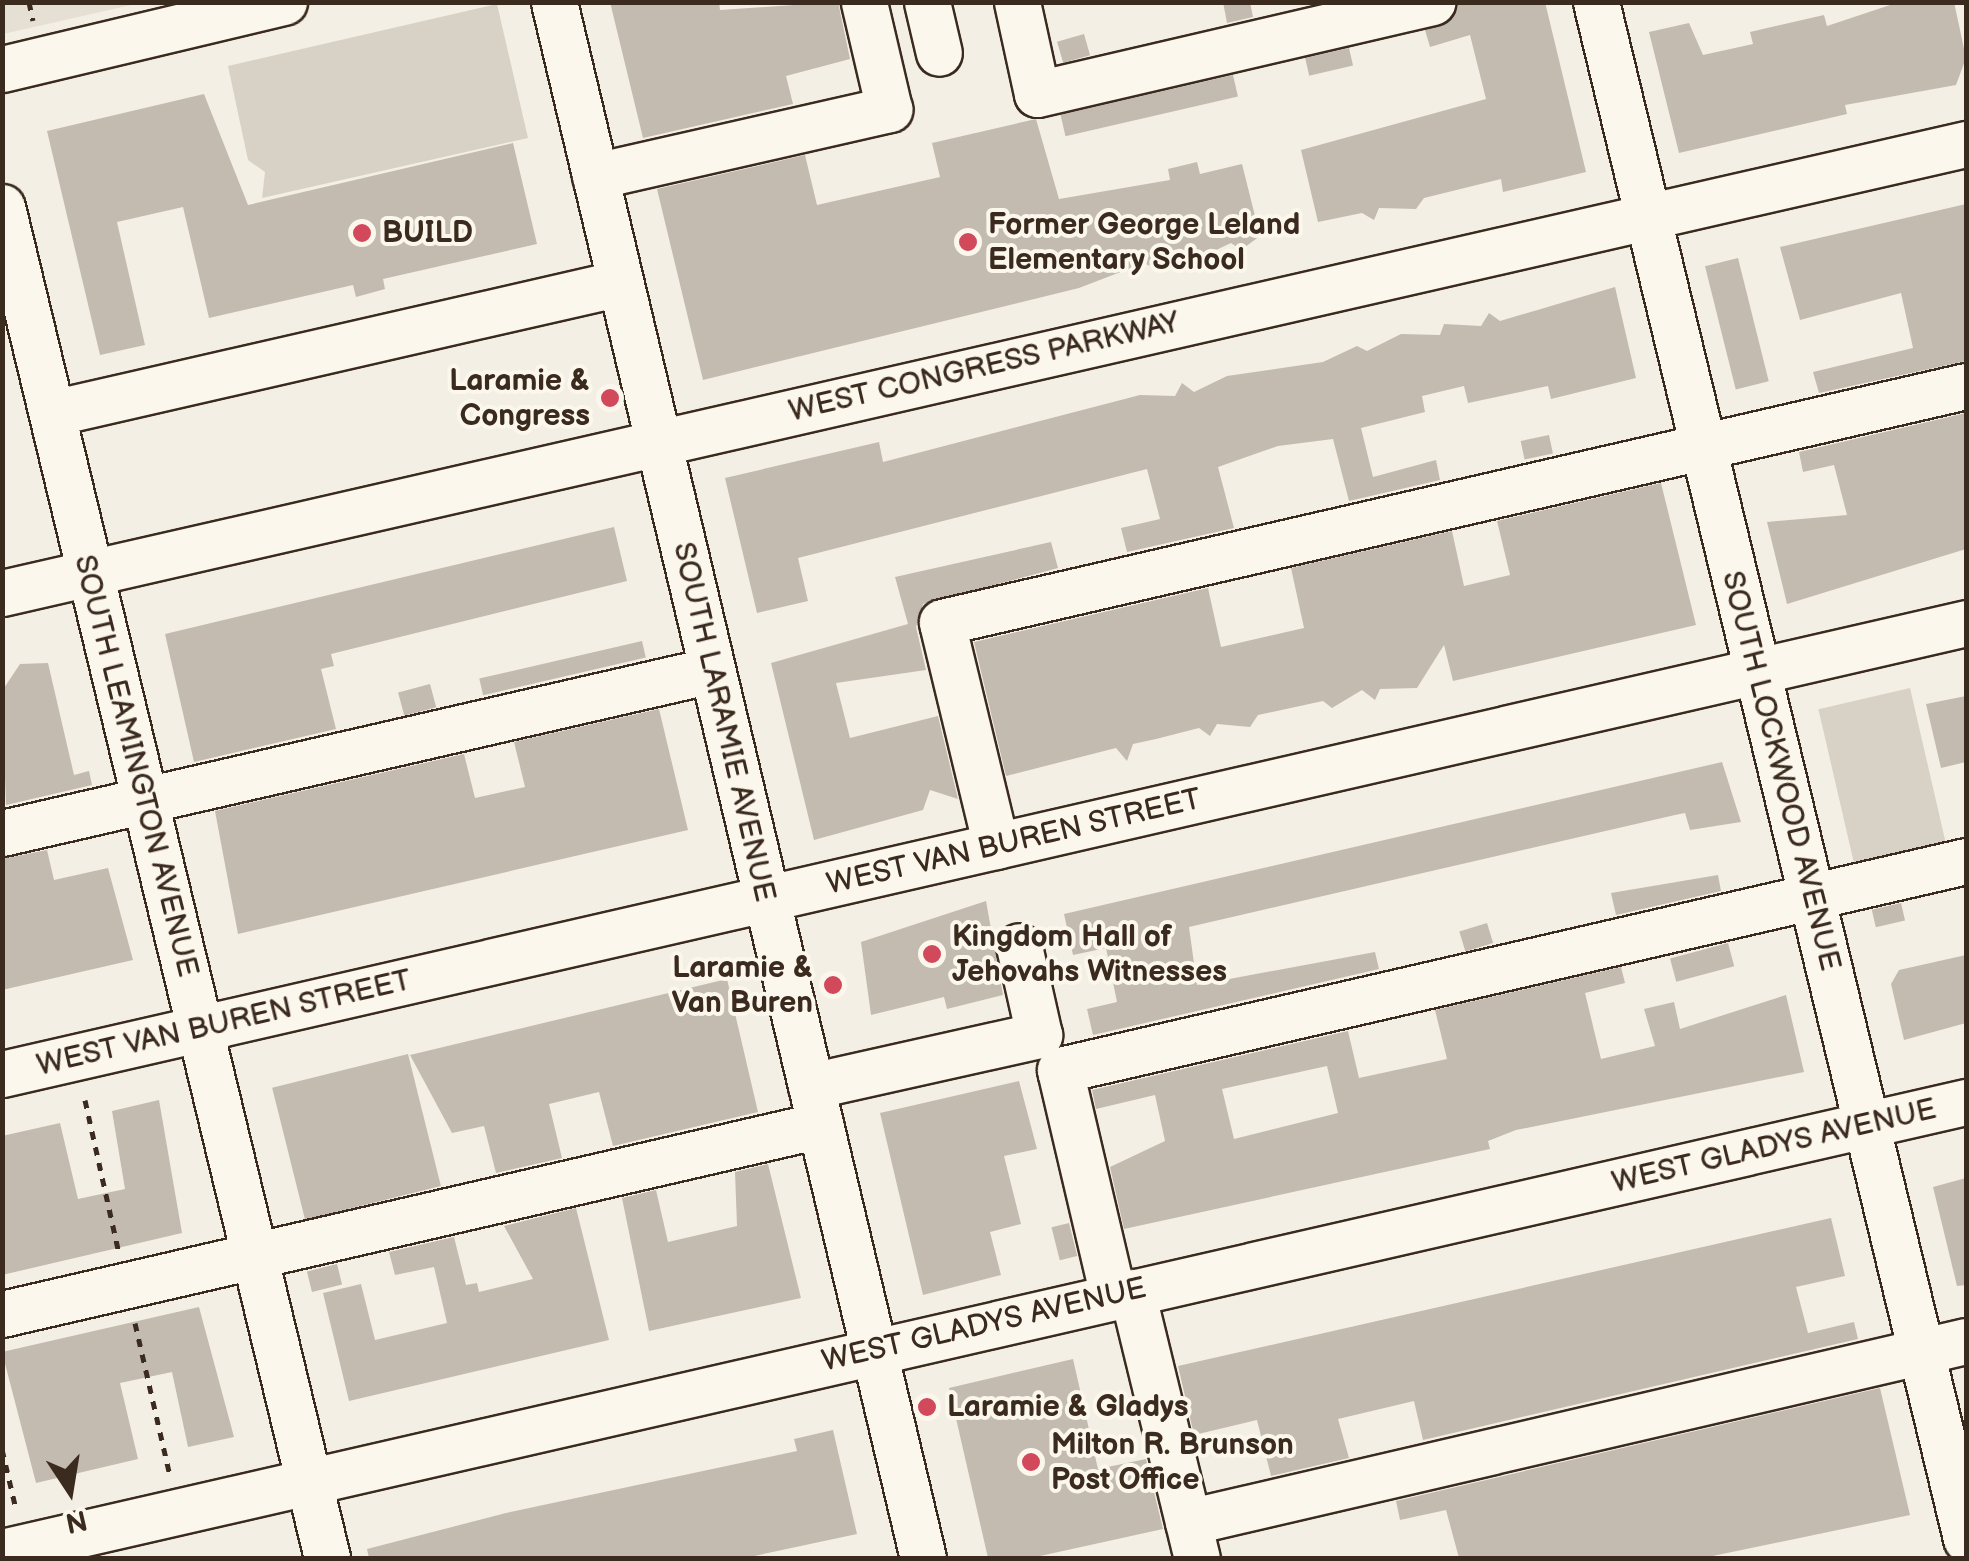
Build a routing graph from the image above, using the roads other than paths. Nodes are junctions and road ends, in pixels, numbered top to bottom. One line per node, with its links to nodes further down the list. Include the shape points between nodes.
1 (284, 2): 9 (street)
2 (554, 2): 11 (street, SOUTH LARAMIE AVENUE)
3 (864, 2): 11 (street, via 890,110)
4 (927, 2): 8 (street)
5 (1016, 2): 6 (street, via 1038,94)
6 (1432, 2)
7 (1596, 2): 13 (street, SOUTH LOCKWOOD AVENUE)
8 (939, 52)
9 (2, 69)
10 (1966, 144): 13 (street, WEST CONGRESS PARKWAY)
11 (594, 176): 14 (street, SOUTH LARAMIE AVENUE)
12 (2, 207): 16 (street, SOUTH LEAMINGTON AVENUE)
13 (1648, 217): 17 (street, WEST CONGRESS PARKWAY); 18 (street, SOUTH LOCKWOOD AVENUE)
14 (620, 283): 16 (street); 17 (street, SOUTH LARAMIE AVENUE)
15 (1966, 386): 18 (street)
16 (52, 413): 19 (street, SOUTH LEAMINGTON AVENUE)
17 (658, 442): 19 (street, WEST CONGRESS PARKWAY); 22 (street, SOUTH LARAMIE AVENUE)
18 (1703, 446): 23 (street, SOUTH LOCKWOOD AVENUE); 26 (street, via 942,622)
19 (90, 573): 20 (street, WEST CONGRESS PARKWAY); 24 (street, SOUTH LEAMINGTON AVENUE)
20 (2, 593)
21 (1966, 623): 23 (street, WEST VAN BUREN STREET)
22 (712, 670): 24 (street); 29 (street, SOUTH LARAMIE AVENUE)
23 (1757, 671): 26 (street, WEST VAN BUREN STREET); 28 (street, SOUTH LOCKWOOD AVENUE)
24 (145, 800): 25 (street); 31 (street, SOUTH LEAMINGTON AVENUE)
25 (2, 833)
26 (996, 846): 29 (street, WEST VAN BUREN STREET)
27 (1966, 862): 28 (street)
28 (1812, 897): 35 (street, SOUTH LOCKWOOD AVENUE); 37 (street, via 1060,1070)
29 (766, 898): 31 (street, WEST VAN BUREN STREET); 34 (street, SOUTH LARAMIE AVENUE)
30 (1019, 946): 34 (street, via 1039,1035)
31 (199, 1029): 32 (street, WEST VAN BUREN STREET); 36 (street, SOUTH LEAMINGTON AVENUE)
32 (2, 1074)
33 (1966, 1102): 35 (street, WEST GLADYS AVENUE)
34 (816, 1106): 36 (street); 40 (street, SOUTH LARAMIE AVENUE)
35 (1866, 1124): 37 (street, WEST GLADYS AVENUE); 41 (street, SOUTH LOCKWOOD AVENUE)
36 (254, 1256): 38 (street); 42 (street, SOUTH LEAMINGTON AVENUE)
37 (1122, 1294): 40 (street, WEST GLADYS AVENUE); 44 (street)
38 (2, 1314)
39 (1966, 1341): 41 (street)
40 (874, 1350): 42 (street, WEST GLADYS AVENUE); 47 (street, SOUTH LARAMIE AVENUE)
41 (1922, 1352): 44 (street); 45 (street, SOUTH LOCKWOOD AVENUE)
42 (308, 1481): 43 (street, WEST GLADYS AVENUE); 46 (street, SOUTH LEAMINGTON AVENUE)
43 (10, 1532)
44 (1192, 1540)
45 (1966, 1540)
46 (327, 1558)
47 (923, 1558)

